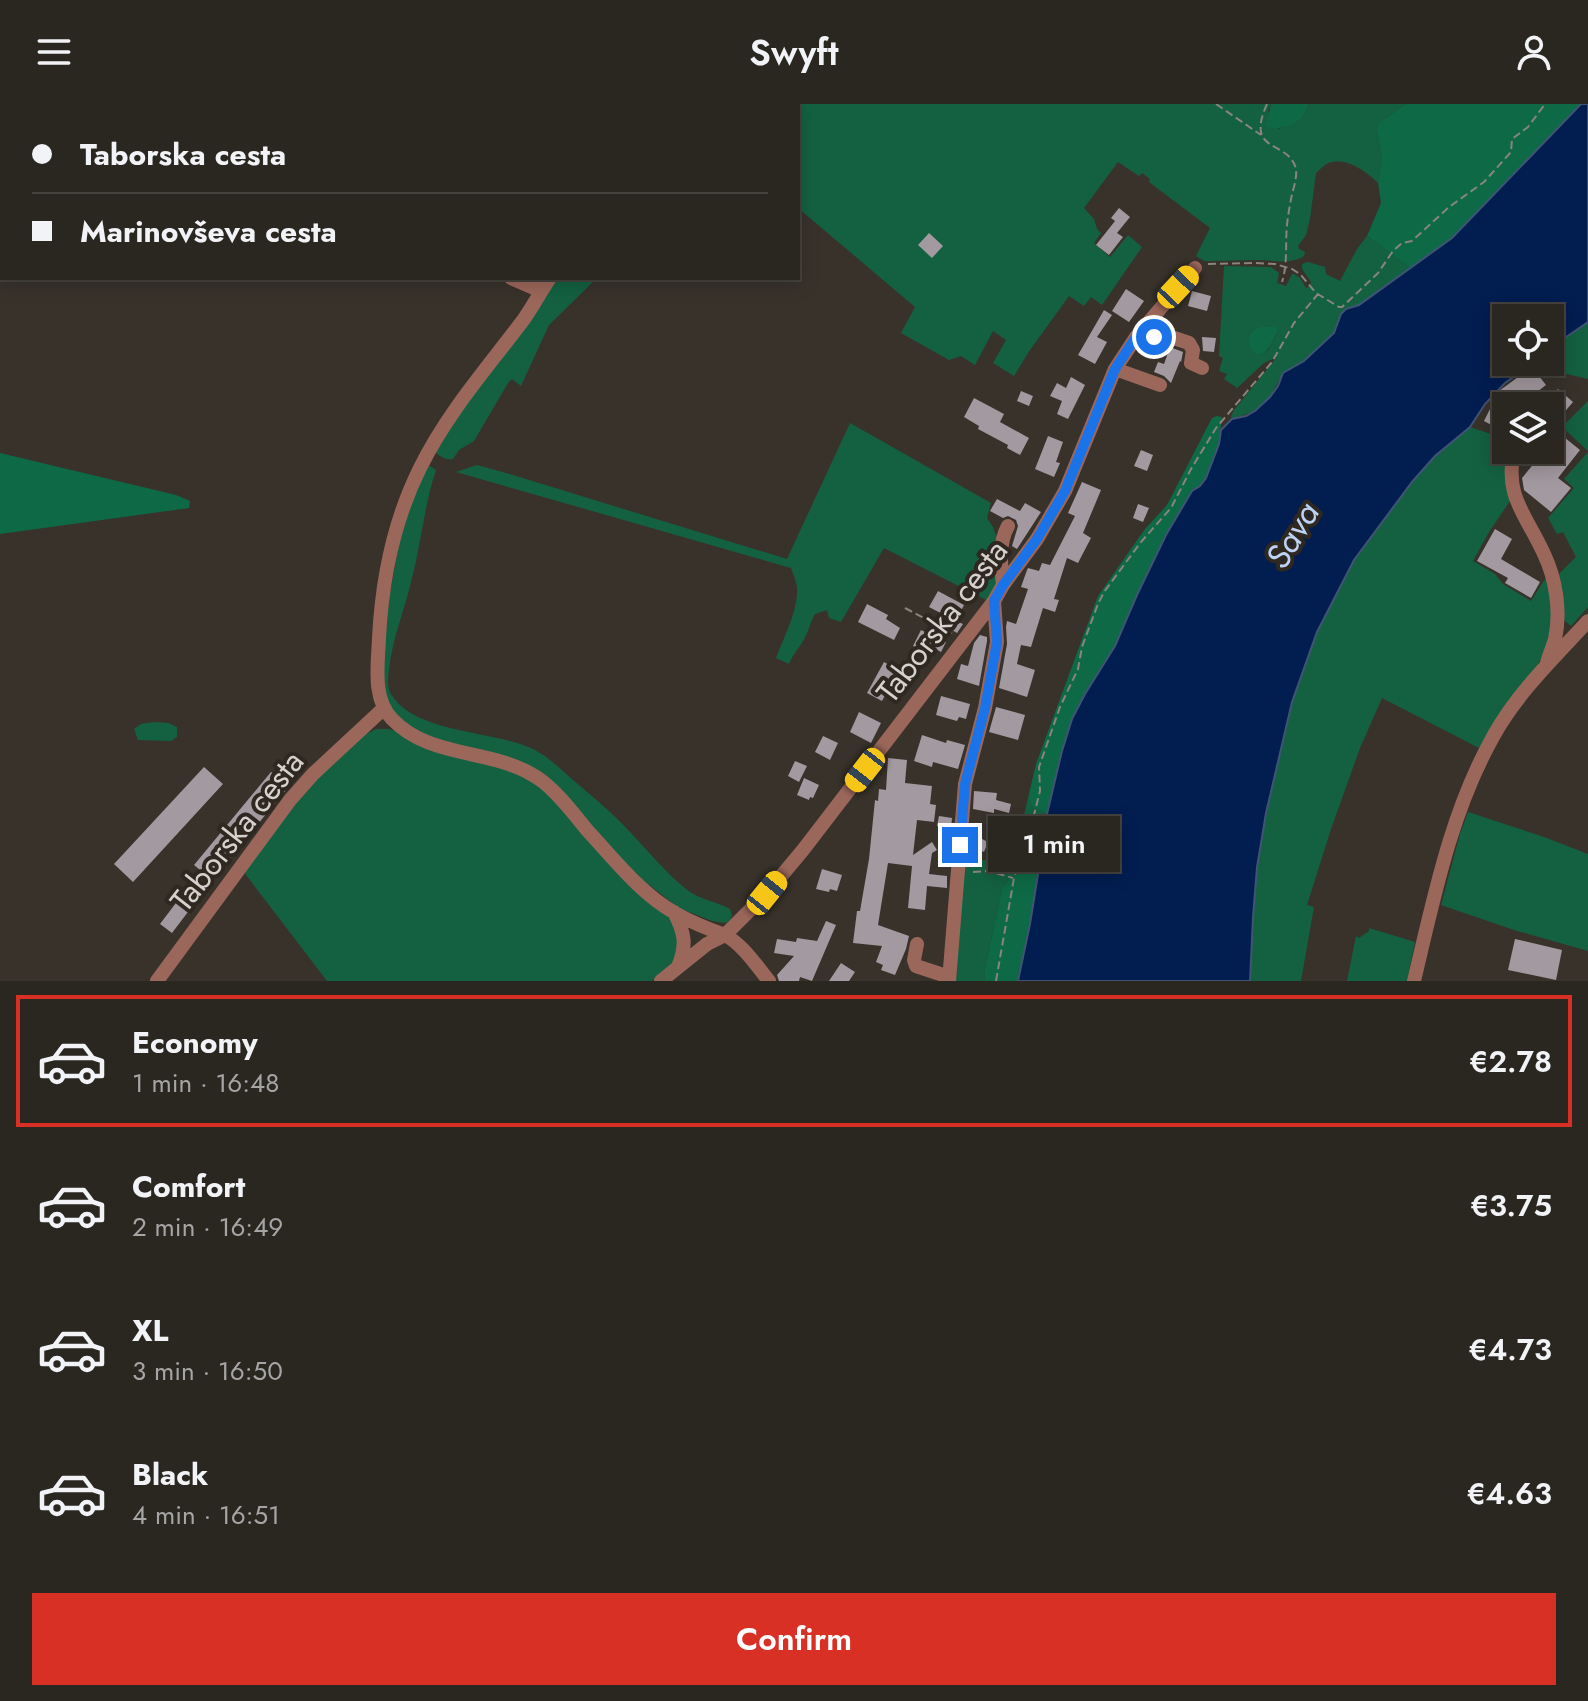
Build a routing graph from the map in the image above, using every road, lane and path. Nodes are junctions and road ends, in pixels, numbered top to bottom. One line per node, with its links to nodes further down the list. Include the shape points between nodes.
1 (1216, 104): 4 (path)
2 (1267, 104): 4 (path)
3 (1545, 104): 11 (path, via 1512,139 1511,152 1495,171 1393,251 1344,306)
4 (1261, 136): 5 (path, via 1296,170)
5 (1286, 267): 6 (path, via 1226,263); 9 (path); 11 (path)
6 (1195, 268): 12 (street, Taborska cesta)
7 (516, 280): 10 (street)
8 (549, 280): 10 (street)
9 (1282, 282)
10 (541, 291): 24 (street, via 447,423 409,492 395,531 381,618 377,673)
11 (1318, 294): 26 (path, via 1272,362 1216,428 1171,508 1104,592 1039,767 1040,791)
12 (1136, 337): 13 (street, via 1189,343 1191,363); 14 (street, Taborska cesta)
13 (1202, 368)
14 (1115, 369): 15 (street); 18 (street, Taborska cesta, via 1065,491)
15 (1160, 385)
16 (1513, 464): 23 (street, via 1516,501 1546,557 1556,591 1555,638)
17 (1008, 526): 18 (street, via 1002,539)
18 (1003, 585): 19 (street, Taborska cesta)
19 (994, 601): 22 (street, Taborska cesta); 25 (street, via 997,642 965,784)
20 (905, 608): 22 (path)
21 (1588, 621): 23 (street)
22 (964, 639): 28 (street, Taborska cesta, via 803,850)
23 (1545, 667): 36 (street, via 1494,734 1466,793)
24 (383, 709): 27 (street, via 421,739 504,762 541,780 621,868); 32 (street, Taborska cesta, via 290,800)
25 (959, 868): 26 (path); 31 (street)
26 (1014, 878): 35 (path)
27 (674, 912): 28 (street); 30 (street, via 684,939)
28 (725, 935): 30 (street, Taborska cesta); 34 (street)
29 (917, 944): 31 (street, via 916,966)
30 (678, 967): 33 (street)
31 (949, 979)
32 (157, 981)
33 (661, 981)
34 (769, 981)
35 (996, 981)
36 (1414, 981)

